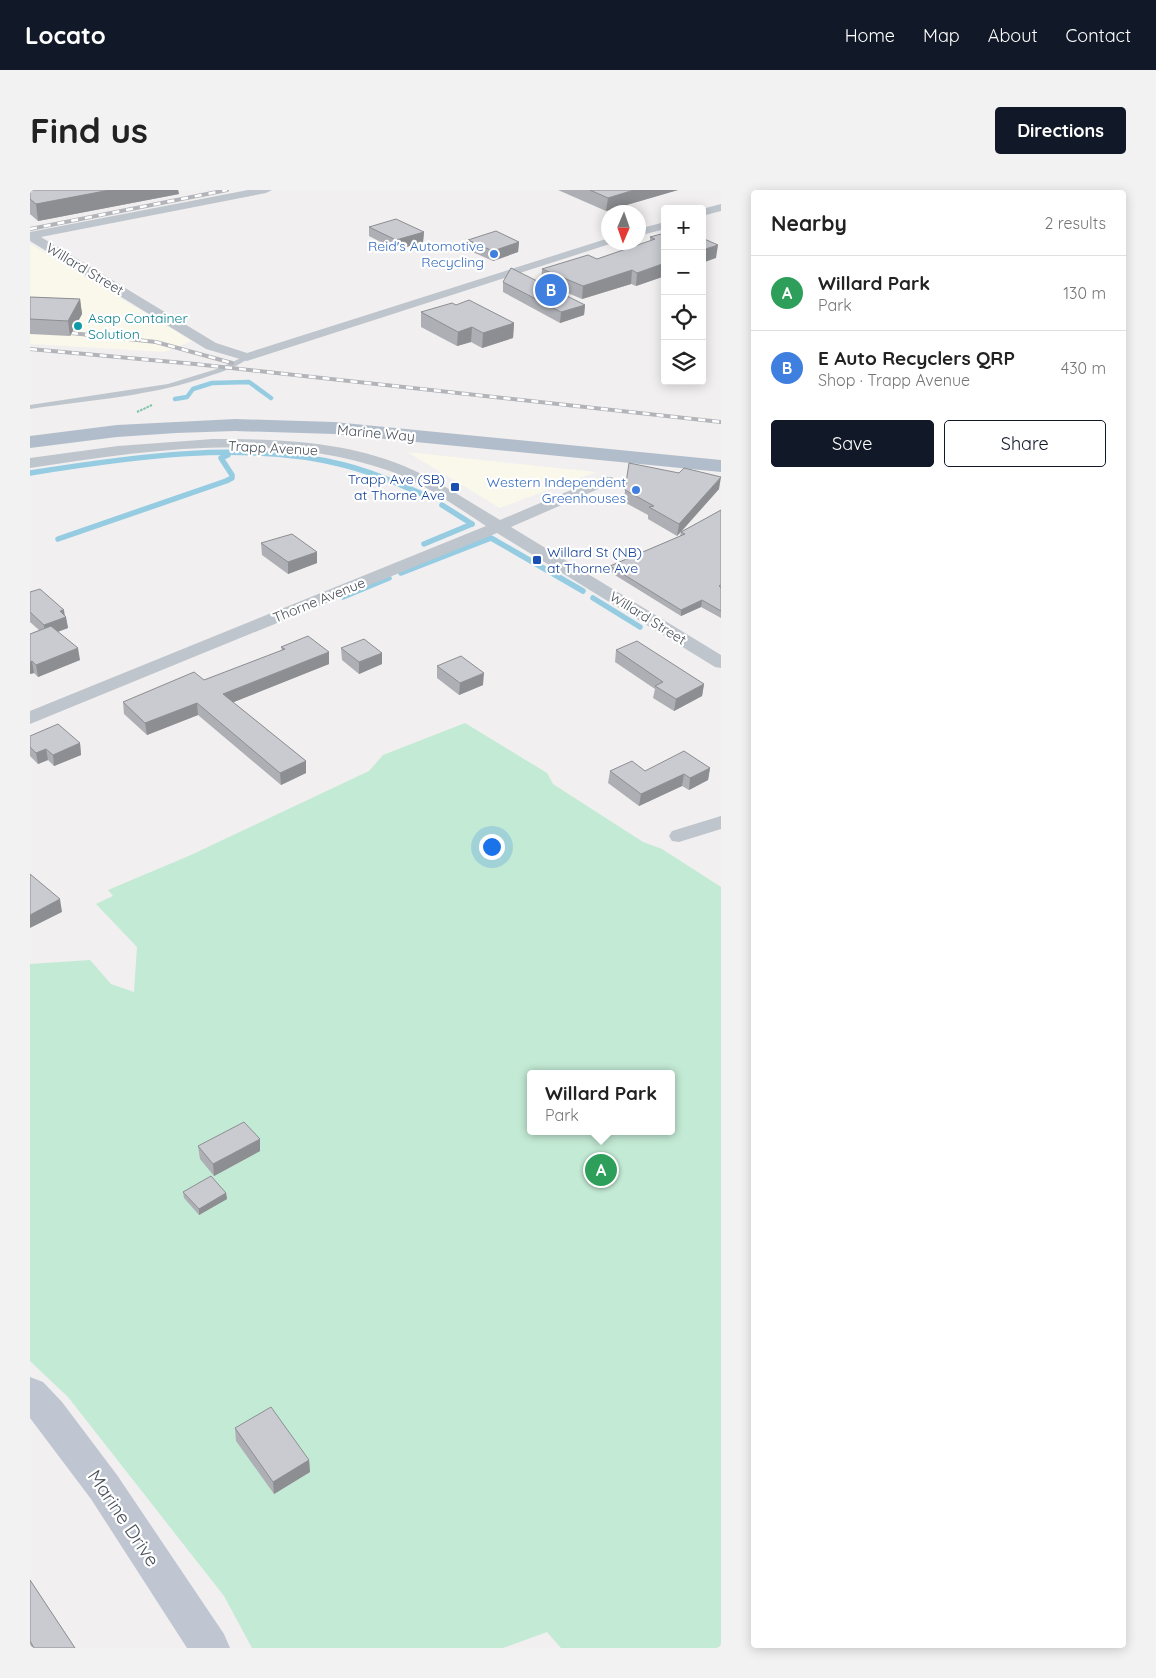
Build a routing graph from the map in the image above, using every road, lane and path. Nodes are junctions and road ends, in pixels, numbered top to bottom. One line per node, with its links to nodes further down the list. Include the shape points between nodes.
1 (266, 190): 6 (street)
2 (721, 206): 3 (street)
3 (706, 212)
4 (661, 227): 5 (street)
5 (646, 231)
6 (30, 236): 8 (street, Willard Street, via 211,346)
7 (601, 245): 8 (street)
8 (247, 357): 9 (lane, via 221,370 177,383)
9 (30, 407)
10 (30, 428): 12 (main road, Marine Way, via 156,415 265,415 394,423)
11 (30, 442): 14 (main road, Marine Way, via 176,426 235,425 314,428)
12 (721, 456)
13 (30, 463): 16 (street, Trapp Avenue, via 199,446 262,445 337,452 392,467 431,485)
14 (721, 466)
15 (607, 480): 16 (street, Thorne Avenue)
16 (499, 526): 17 (street, Willard Street); 18 (street, Thorne Avenue)
17 (721, 663)
18 (30, 718)
19 (721, 822): 20 (street)
20 (679, 836)
21 (30, 1393): 22 (street, Marine Drive, via 50,1413 104,1487)
22 (210, 1648)

